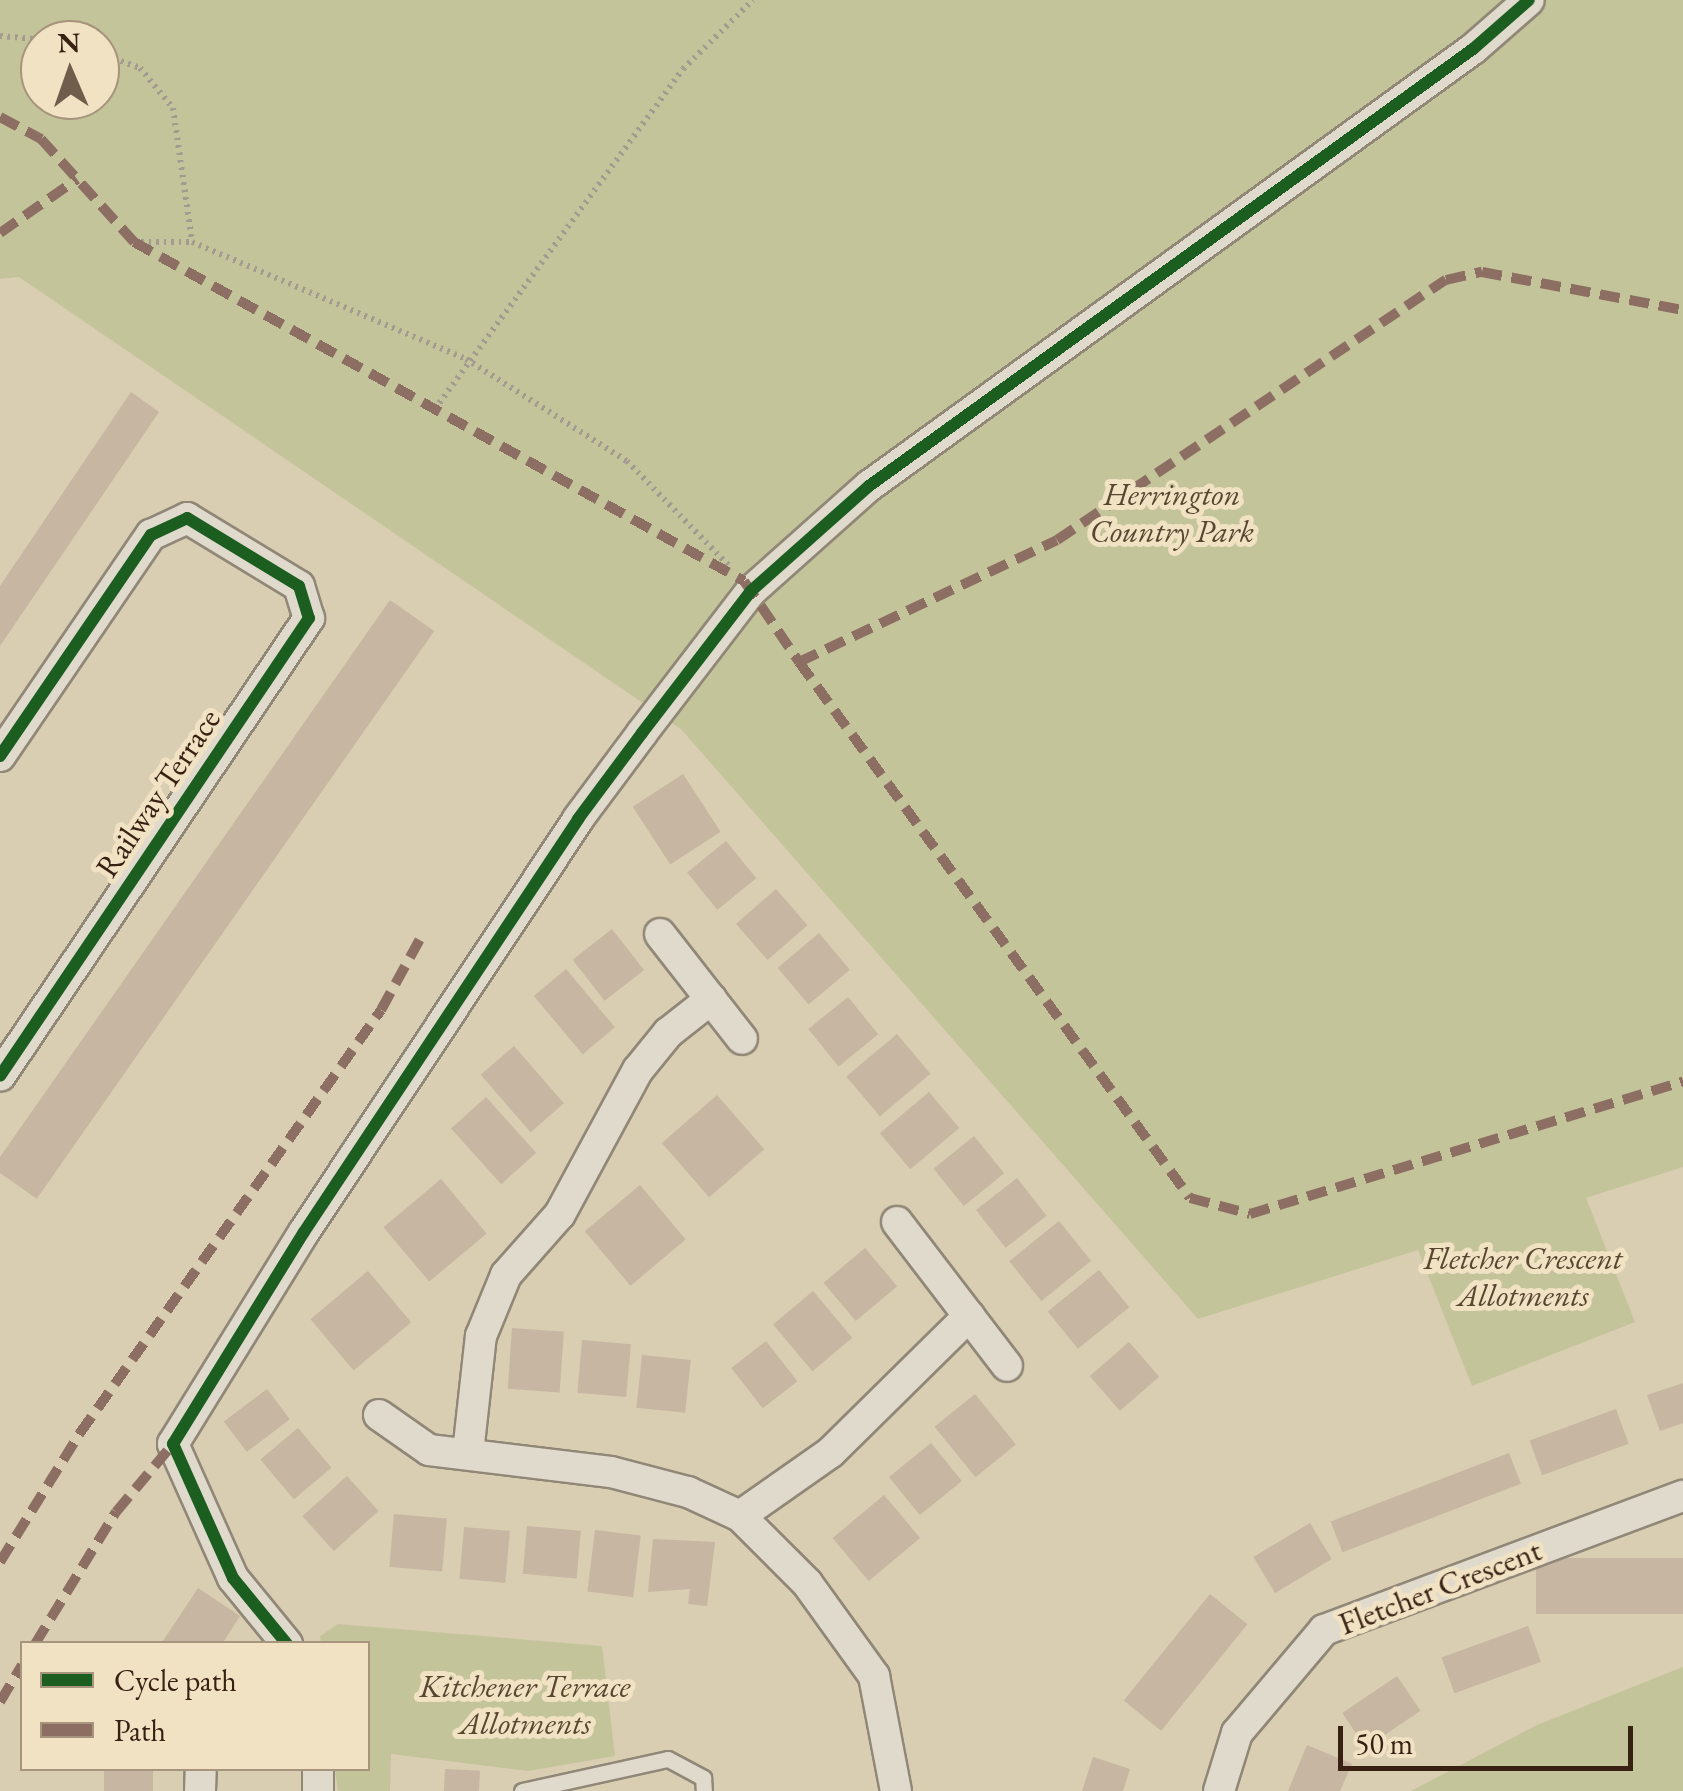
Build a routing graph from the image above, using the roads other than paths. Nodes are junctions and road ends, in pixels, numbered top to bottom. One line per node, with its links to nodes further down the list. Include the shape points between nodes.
1 (1529, 0): 14 (street, via 1473,49 869,486 751,591 642,732 304,1232 173,1444 232,1578)
2 (0, 756): 6 (street, Railway Terrace, via 151,535 187,518 299,586 308,618)
3 (660, 934): 4 (street)
4 (711, 999): 5 (street); 11 (street, via 668,1033 638,1070 560,1214 506,1275 482,1336)
5 (742, 1038)
6 (0, 1076)
7 (897, 1222): 8 (street)
8 (969, 1316): 9 (street); 13 (street, via 830,1452)
9 (1007, 1366)
10 (379, 1415): 11 (street, via 429,1450)
11 (468, 1454): 13 (street, via 611,1472 688,1492)
12 (1683, 1496): 18 (street, Fletcher Crescent, via 1324,1630 1238,1733)
13 (740, 1516): 17 (street, via 807,1583 874,1676)
14 (284, 1641)
15 (522, 1791): 16 (lane, via 668,1759 702,1778)
16 (704, 1791)
17 (896, 1791)
18 (1219, 1791)

